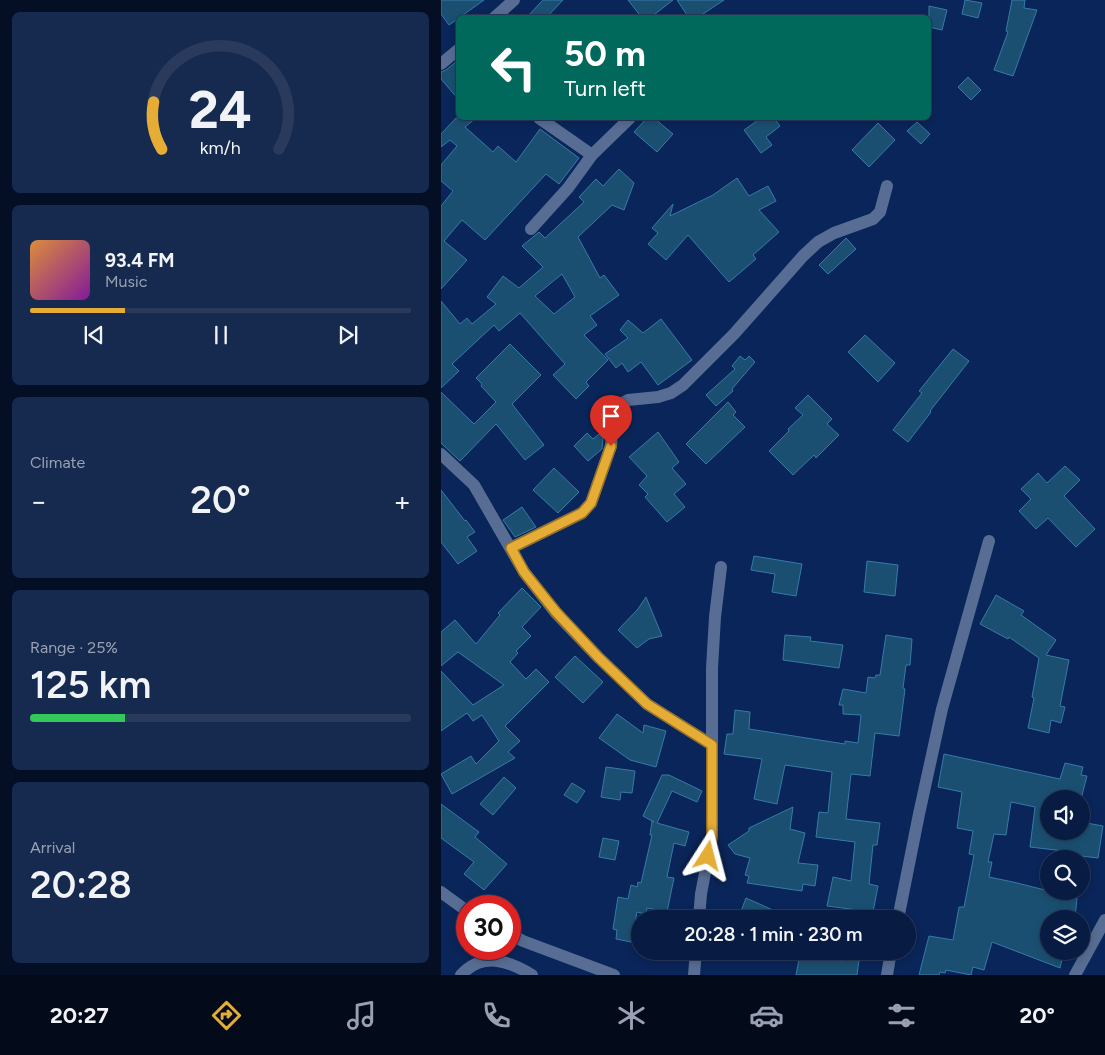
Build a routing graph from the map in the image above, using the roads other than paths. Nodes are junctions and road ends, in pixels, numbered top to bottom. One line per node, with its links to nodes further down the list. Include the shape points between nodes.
1 (514, 0): 2 (street)
2 (497, 15)
3 (456, 52): 4 (street)
4 (441, 64)
5 (542, 120): 7 (street)
6 (628, 120): 7 (street)
7 (592, 155): 9 (street)
8 (887, 186): 12 (street, via 880,212 873,219 818,242 683,385 671,393 629,400 613,407 611,446 591,503 582,513)
9 (531, 229)
10 (441, 454): 12 (street, via 474,485)
11 (989, 541): 18 (street, via 942,709)
12 (511, 548): 14 (street, via 524,572 556,612 605,664 647,704)
13 (721, 567): 14 (street, via 712,668)
14 (712, 745): 17 (street, via 712,836)
15 (441, 892): 16 (street)
16 (456, 903)
17 (700, 910)
18 (900, 910)
19 (1105, 920): 28 (street)
20 (521, 940): 25 (street)
21 (695, 960): 26 (street)
22 (890, 960): 27 (street)
23 (461, 975): 24 (street, via 476,962 488,960 501,961)
24 (532, 975)
25 (614, 975)
26 (694, 975)
27 (887, 975)
28 (1075, 975)

